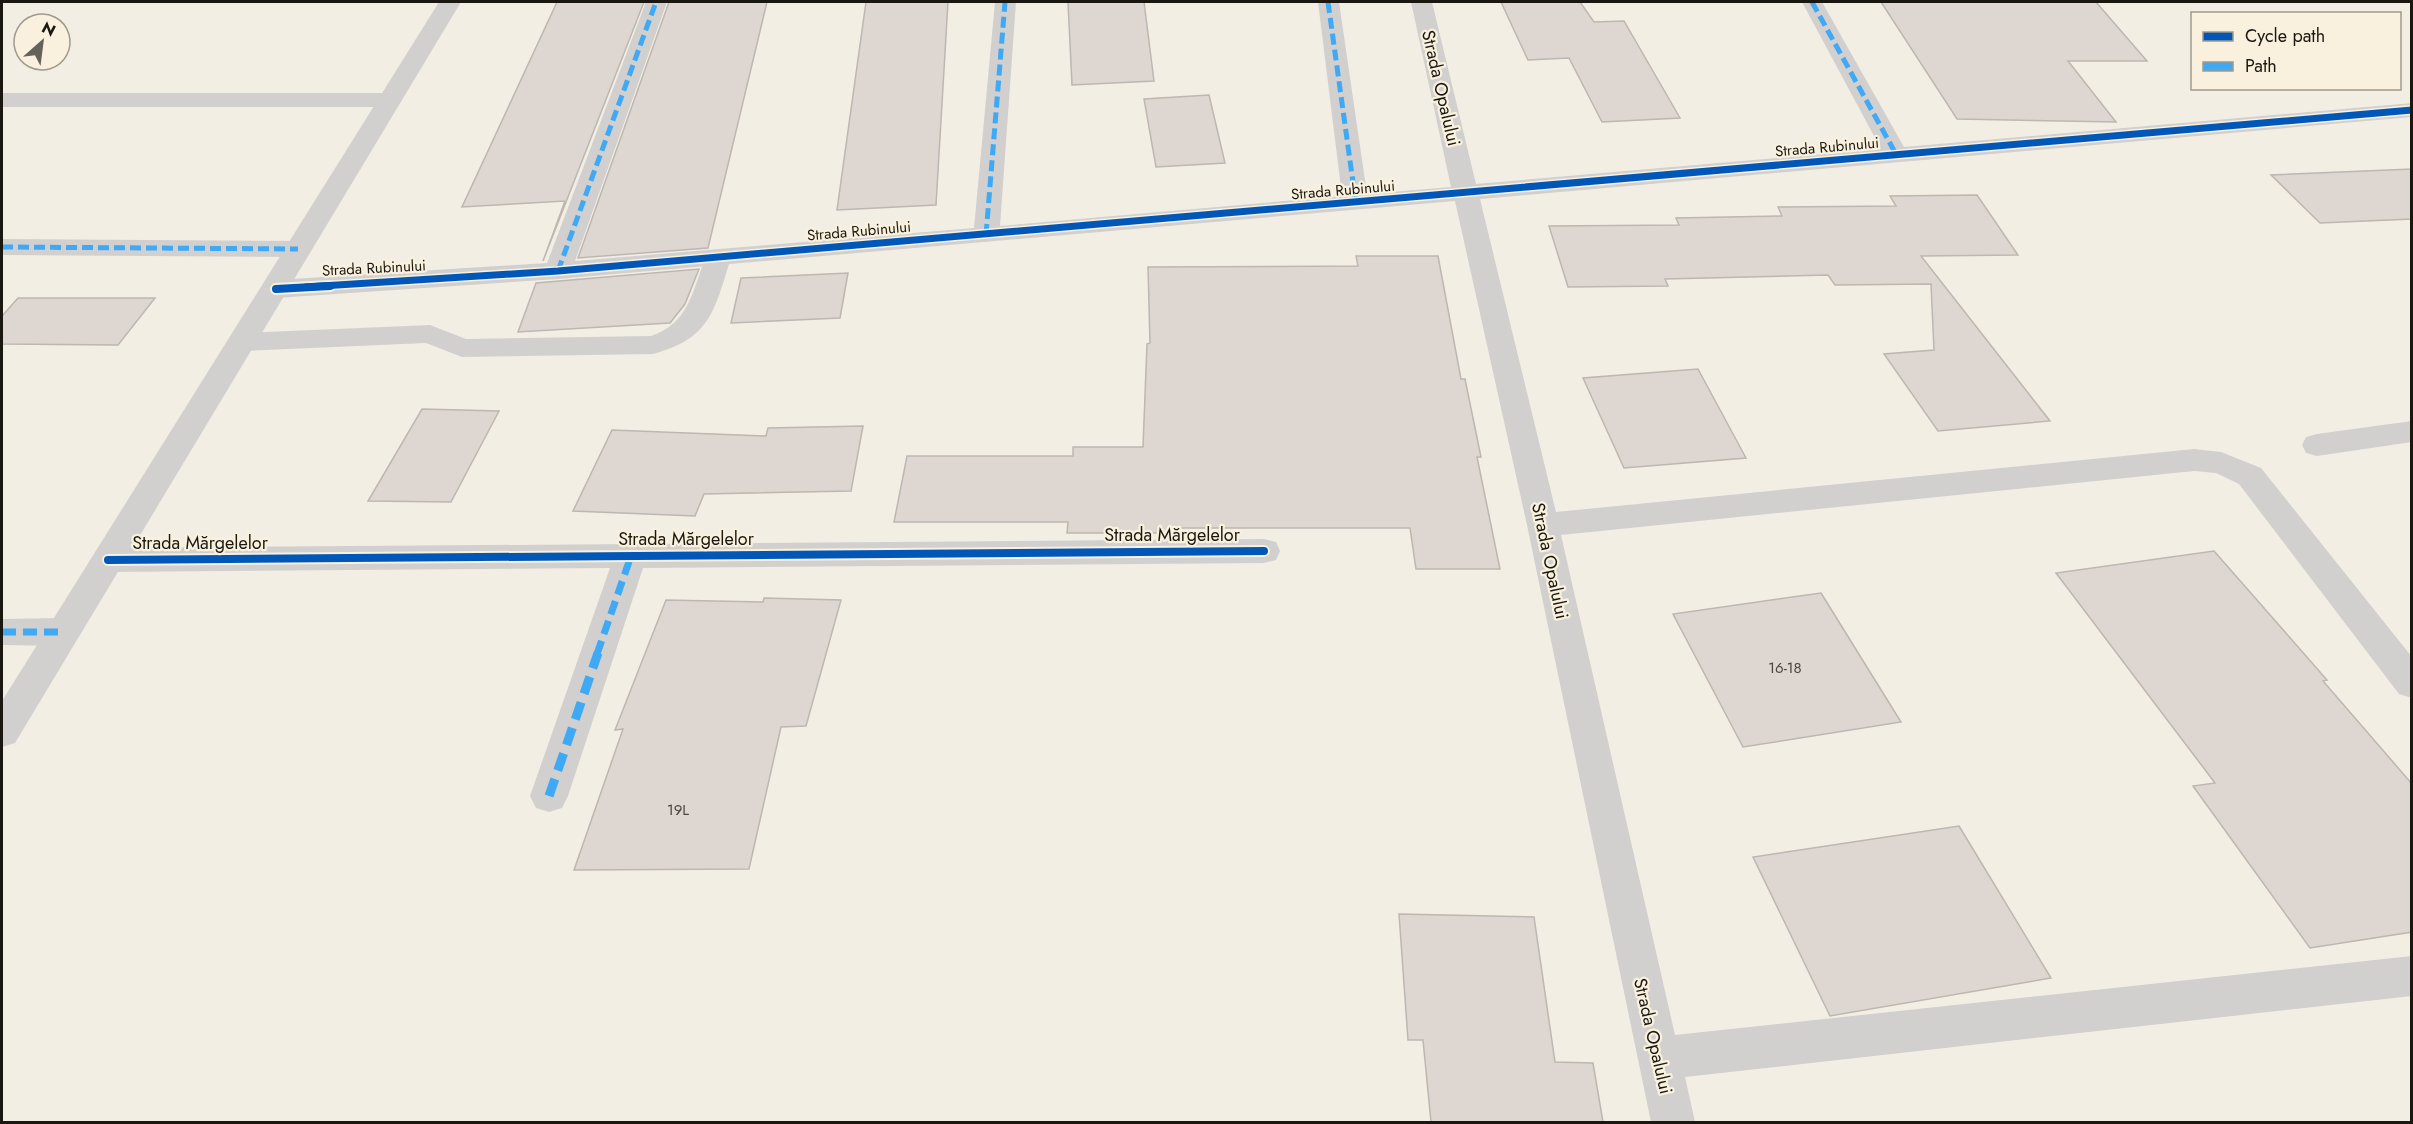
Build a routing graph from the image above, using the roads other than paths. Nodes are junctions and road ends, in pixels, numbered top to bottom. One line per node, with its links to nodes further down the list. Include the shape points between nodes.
1 (450, 2): 8 (street, Strada Mărgelelor)
2 (656, 2): 17 (street)
3 (1005, 2): 13 (street)
4 (1328, 2): 12 (street)
5 (1421, 2): 11 (street, Strada Opalului)
6 (1812, 2): 10 (street)
7 (2, 100): 8 (street)
8 (390, 100): 15 (street, Strada Mărgelelor)
9 (2412, 110): 10 (street, Strada Rubinului)
10 (1897, 156): 11 (street, Strada Rubinului)
11 (1466, 195): 12 (street, Strada Rubinului); 22 (street, Strada Opalului)
12 (1356, 204): 13 (street, Strada Rubinului)
13 (986, 235): 16 (street, Strada Rubinului)
14 (2, 247): 15 (street)
15 (298, 249): 18 (street, Strada Mărgelelor)
16 (718, 258): 17 (street, Strada Rubinului); 19 (street, via 693,325 668,341 653,345 462,348 430,334)
17 (558, 271): 18 (street, Strada Rubinului)
18 (276, 289): 19 (street, Strada Mărgelelor)
19 (243, 342): 25 (street, Strada Mărgelelor)
20 (2412, 431): 21 (street)
21 (2317, 445)
22 (1543, 525): 28 (street, via 2194,460 2221,463 2250,476); 32 (street, Strada Opalului)
23 (1264, 551): 24 (street, Strada Mărgelelor)
24 (631, 556): 25 (street, Strada Mărgelelor); 30 (street, Strada Mărgelelor)
25 (108, 560): 27 (street, Strada Mărgelelor)
26 (2, 632): 27 (street)
27 (63, 632): 29 (street, Strada Mărgelelor)
28 (2412, 684)
29 (2, 732)
30 (549, 796)
31 (2412, 976): 32 (street)
32 (1658, 1058): 33 (street, Strada Opalului)
33 (1673, 1122)

